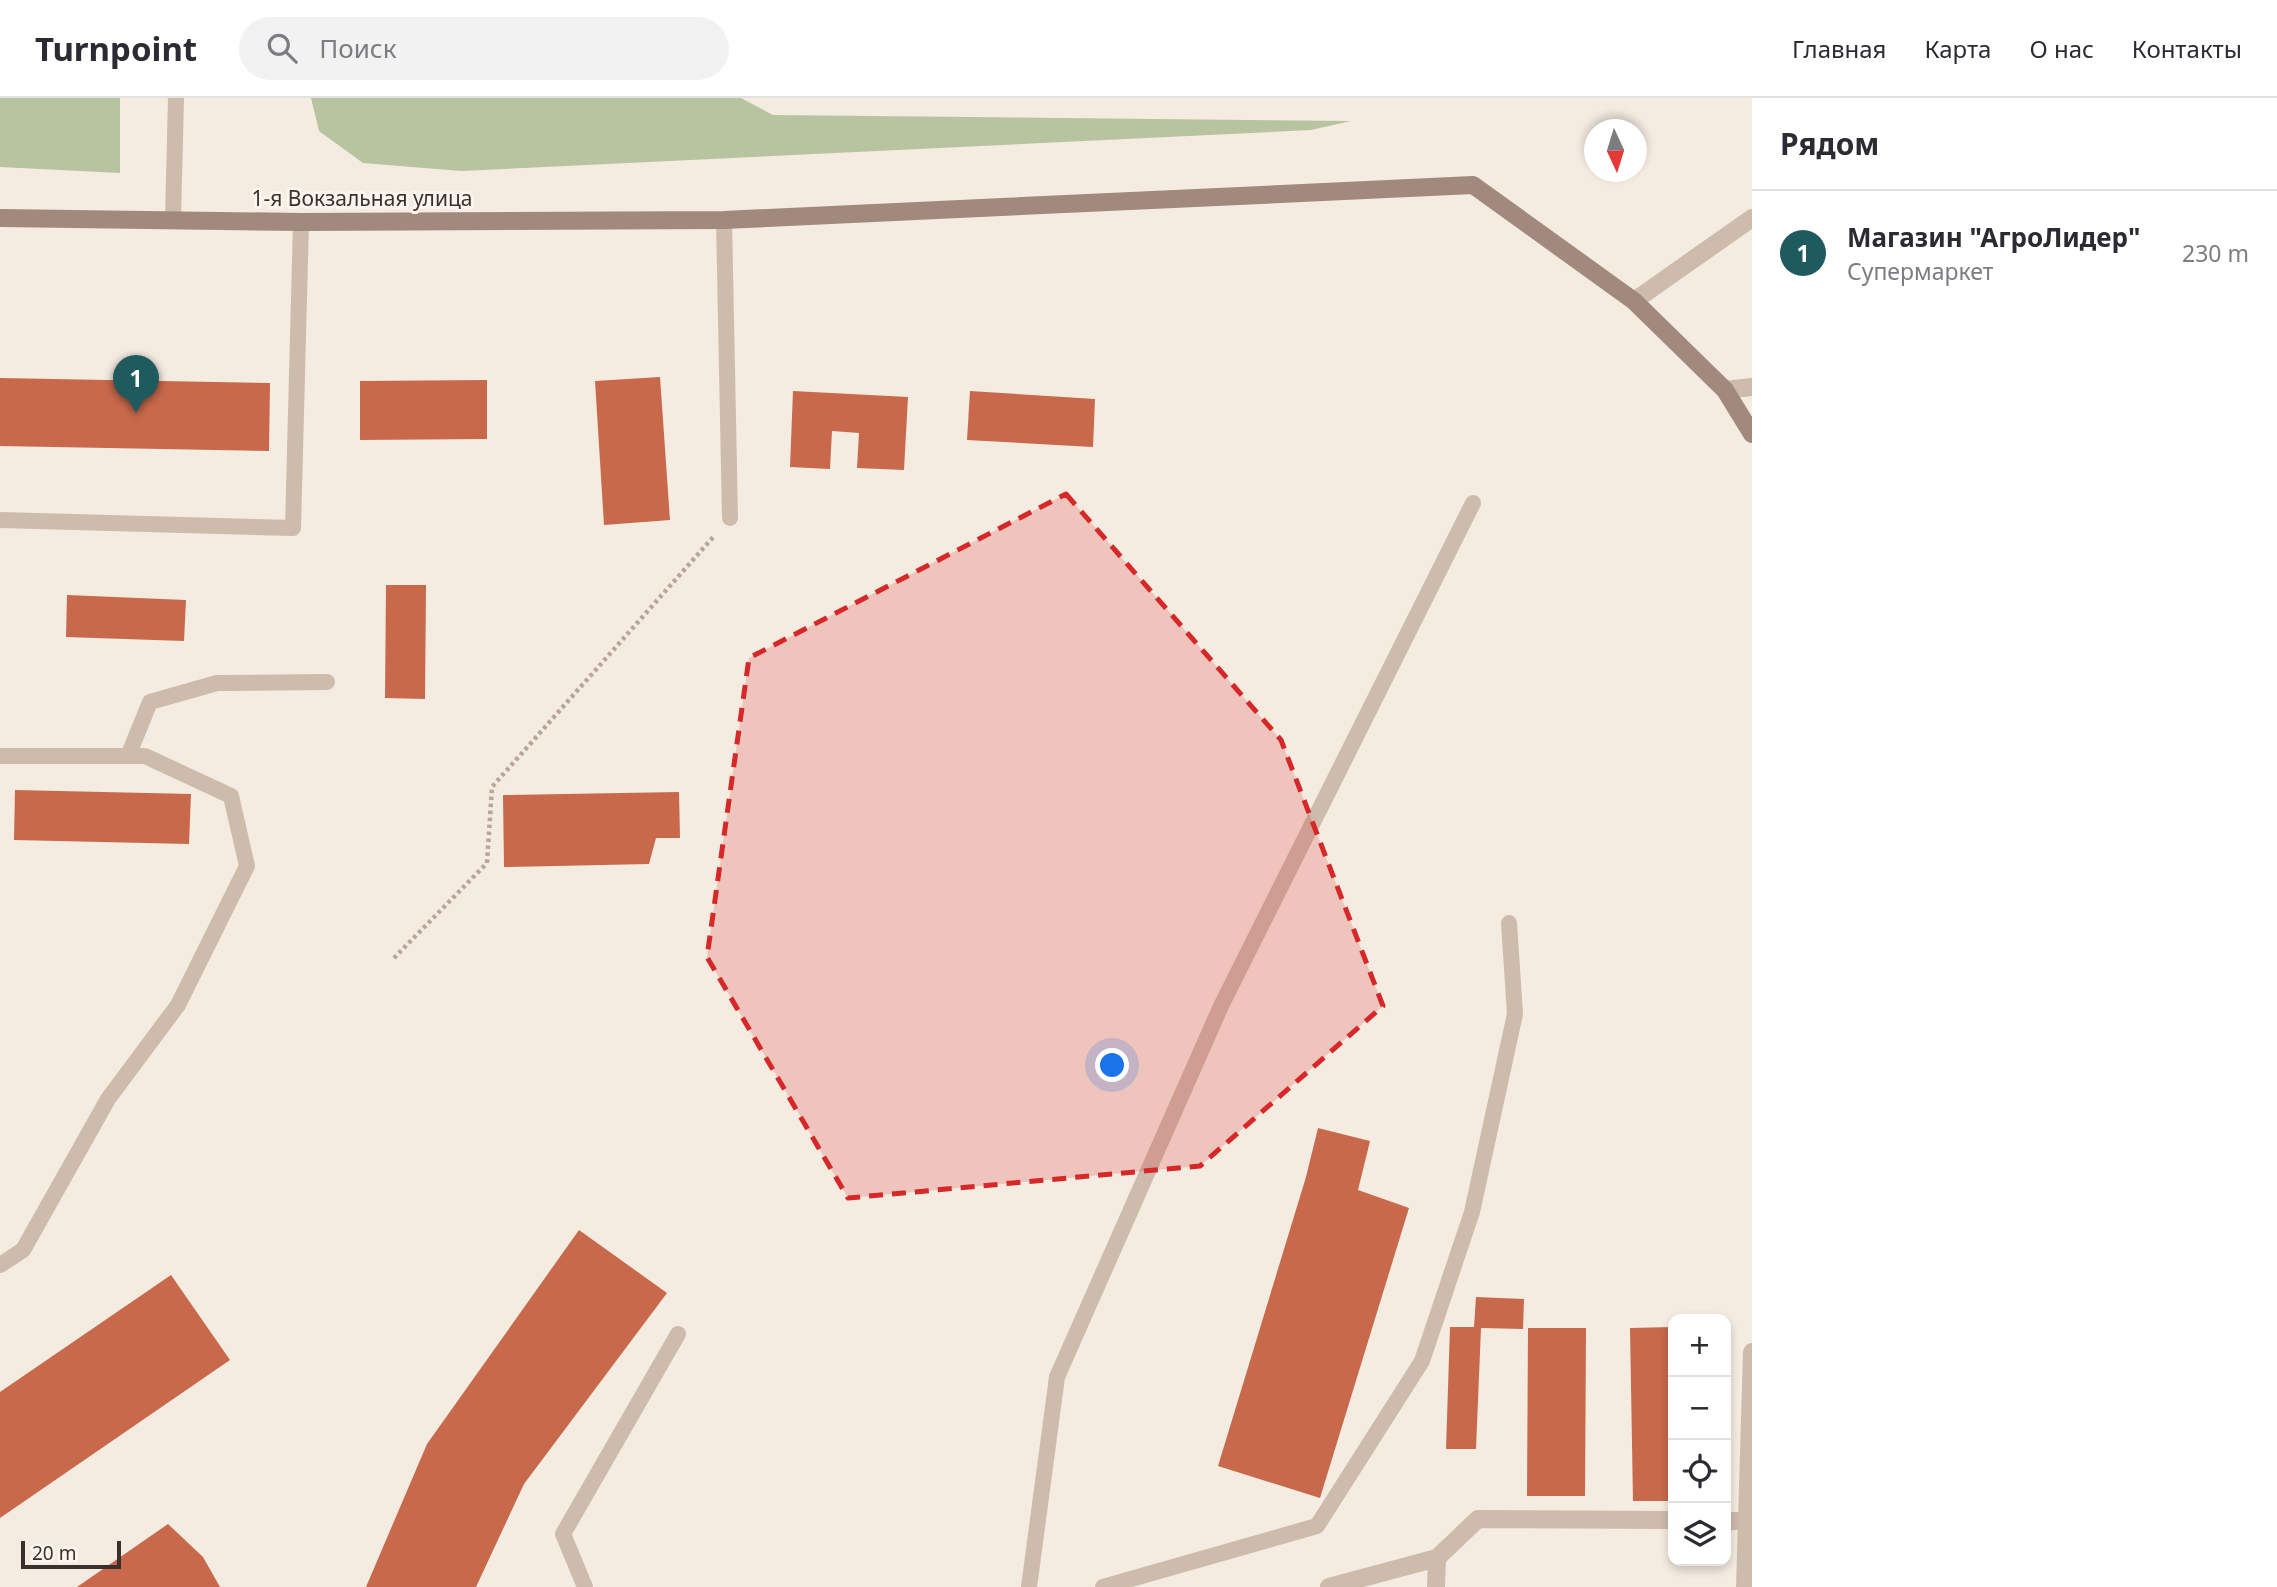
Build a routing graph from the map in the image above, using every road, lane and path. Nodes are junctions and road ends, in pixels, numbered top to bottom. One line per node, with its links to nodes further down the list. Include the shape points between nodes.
1 (176, 98): 4 (lane)
2 (0, 218): 4 (main road, 1-я Вокзальная улица)
3 (1752, 218): 7 (street)
4 (173, 220): 6 (main road, 1-я Вокзальная улица)
5 (724, 220): 6 (main road, 1-я Вокзальная улица); 7 (main road, 1-я Вокзальная улица, via 1473,185); 12 (lane)
6 (301, 222): 13 (lane, via 293,528)
7 (1634, 301): 9 (main road, 1-я Вокзальная улица)
8 (1752, 387): 9 (street)
9 (1724, 390): 10 (main road, 1-я Вокзальная улица)
10 (1752, 434)
11 (1473, 503): 27 (lane, via 1221,1006 1057,1377)
12 (730, 519): 18 (path, via 492,787 487,863)
13 (0, 520)
14 (327, 682): 16 (lane, via 217,682 150,702)
15 (0, 756): 16 (lane)
16 (128, 756): 19 (lane, via 145,756 231,796 247,866 178,1005 108,1099 23,1250)
17 (1508, 923): 28 (lane, via 1515,1014 1472,1212 1422,1361 1317,1525)
18 (394, 958)
19 (0, 1265)
20 (678, 1334): 26 (lane, via 563,1534)
21 (1752, 1352): 24 (street)
22 (1668, 1520): 25 (street, via 1478,1519)
23 (1731, 1522): 24 (street)
24 (1749, 1524): 31 (street)
25 (1437, 1558): 29 (street); 30 (street)
26 (585, 1587)
27 (1029, 1587)
28 (1103, 1587)
29 (1329, 1587)
30 (1436, 1587)
31 (1745, 1587)

